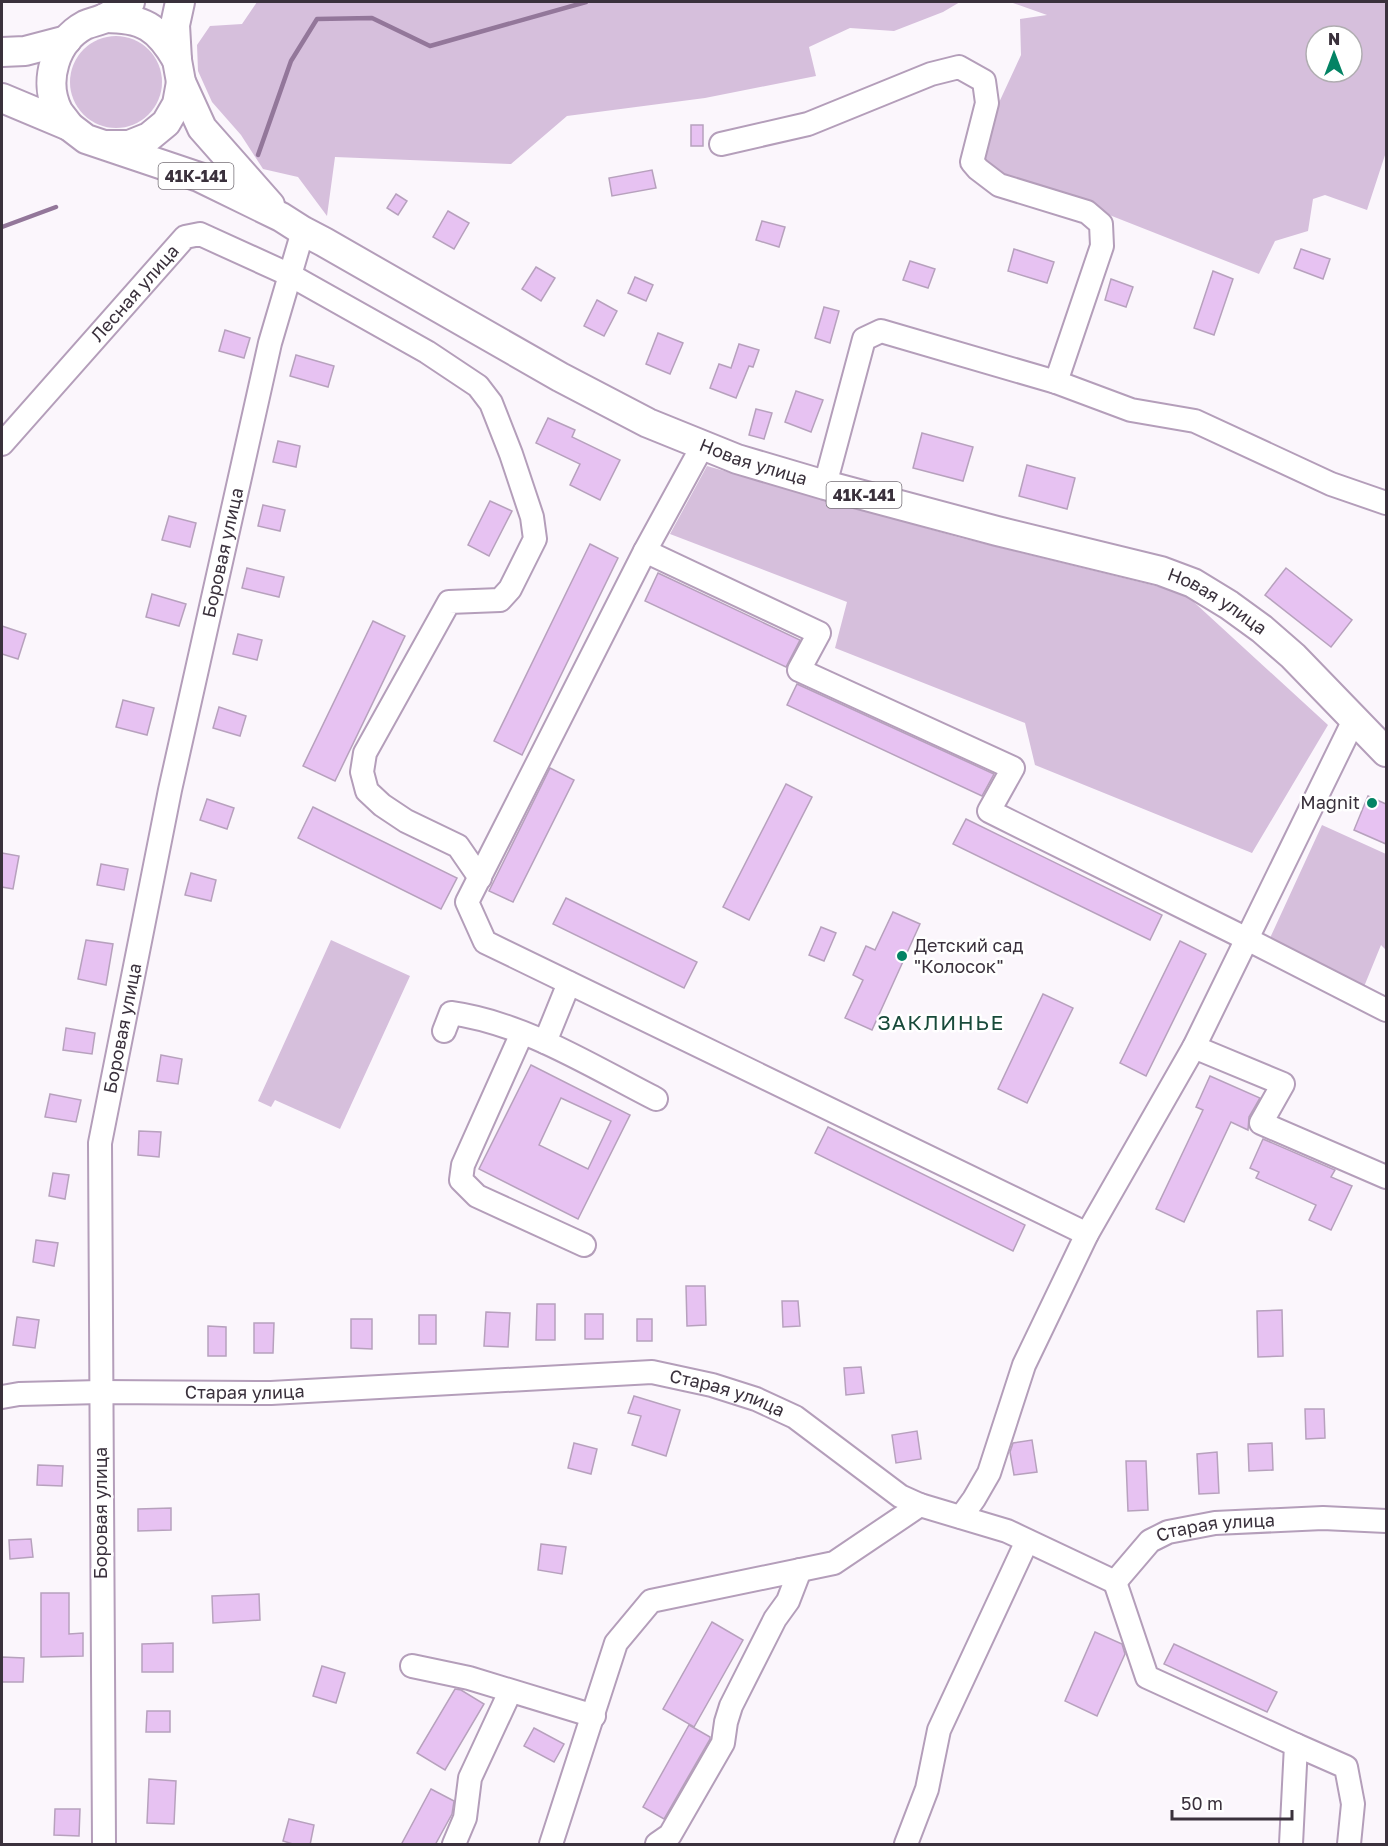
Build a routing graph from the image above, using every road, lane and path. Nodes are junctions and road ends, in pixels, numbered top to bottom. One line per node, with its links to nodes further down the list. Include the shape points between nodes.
1 (130, 2): 3 (main road)
2 (180, 2): 6 (main road, via 176,25)
3 (105, 18): 4 (main road, 41К-141, via 84,26); 6 (main road, 41К-141, via 128,18 149,26 166,40)
4 (67, 40): 5 (main road, 41К-141, via 25,51); 8 (main road, 41К-141, via 54,65 52,93)
5 (2, 52)
6 (179, 71): 10 (main road, via 177,104 166,123 149,137 129,145); 11 (main road, 41К-141, via 202,128)
7 (2, 98): 8 (main road, 41К-141)
8 (69, 126): 10 (main road, 41К-141, via 86,139)
9 (722, 144): 13 (street, via 808,124 931,74 959,67 984,81 987,103 972,162 999,185 1087,212 1101,224 1102,246)
10 (106, 146): 11 (main road, 41К-141, via 199,177)
11 (292, 224): 12 (street, Боровая улица); 15 (main road, Новая улица / 41К-141, via 560,377 648,423)
12 (290, 275): 14 (street, Лесная улица, via 200,234 185,237); 21 (street, Лесная улица, via 427,352 478,386 491,402 532,517 536,539 510,590 500,600 449,602 365,753 362,772 367,791 406,821 458,846); 33 (street, Боровая улица, via 270,343 170,790 100,1143)
13 (1056, 381): 16 (street, via 881,331 864,339); 17 (street, via 1131,411 1195,421 1332,484)
14 (2, 444)
15 (703, 445): 16 (main road, Новая улица / 41К-141); 18 (street)
16 (825, 485): 19 (main road, Новая улица / 41К-141, via 1161,571 1193,583 1270,636)
17 (1386, 503)
18 (645, 551): 21 (street); 22 (street, via 819,633 800,670 1013,768 989,811)
19 (1354, 720): 20 (main road, Новая улица / 41К-141); 22 (street)
20 (1386, 752)
21 (480, 878): 23 (street, via 467,902 485,942)
22 (1247, 939): 24 (street); 28 (street)
23 (569, 983): 27 (street); 31 (street)
24 (1386, 1010)
25 (444, 1031): 26 (street, via 451,1013 477,1016)
26 (522, 1034): 27 (street); 32 (street, via 463,1165 460,1180 477,1196)
27 (545, 1042): 29 (street)
28 (1194, 1047): 30 (street, via 1283,1084 1261,1123); 31 (street)
29 (656, 1099)
30 (1386, 1177)
31 (1087, 1234): 36 (street, via 1024,1365 989,1473)
32 (584, 1245)
33 (100, 1392): 34 (street, Старая улица); 35 (street, Старая улица, via 271,1393 652,1372 712,1385 795,1417 900,1496); 45 (street, Боровая улица)
34 (2, 1397)
35 (920, 1504): 36 (street, Старая улица); 39 (street, via 834,1563)
36 (961, 1517): 38 (street, Старая улица)
37 (1386, 1521): 40 (street, Старая улица, via 1323,1518 1215,1523 1168,1532 1150,1541)
38 (1027, 1541): 40 (street, Старая улица); 49 (street, via 939,1730 927,1789)
39 (800, 1570): 43 (street, via 651,1601 616,1643); 48 (street, via 731,1706 723,1743 670,1835)
40 (1115, 1582): 44 (street, via 1147,1677)
41 (412, 1666): 42 (street, via 469,1678)
42 (510, 1692): 43 (street); 46 (street, via 470,1778 465,1818)
43 (594, 1716): 47 (street)
44 (1296, 1745): 50 (street); 51 (street, via 1346,1767 1353,1804)
45 (104, 1845)
46 (454, 1845)
47 (551, 1845)
48 (657, 1845)
49 (906, 1845)
50 (1291, 1845)
51 (1349, 1845)

